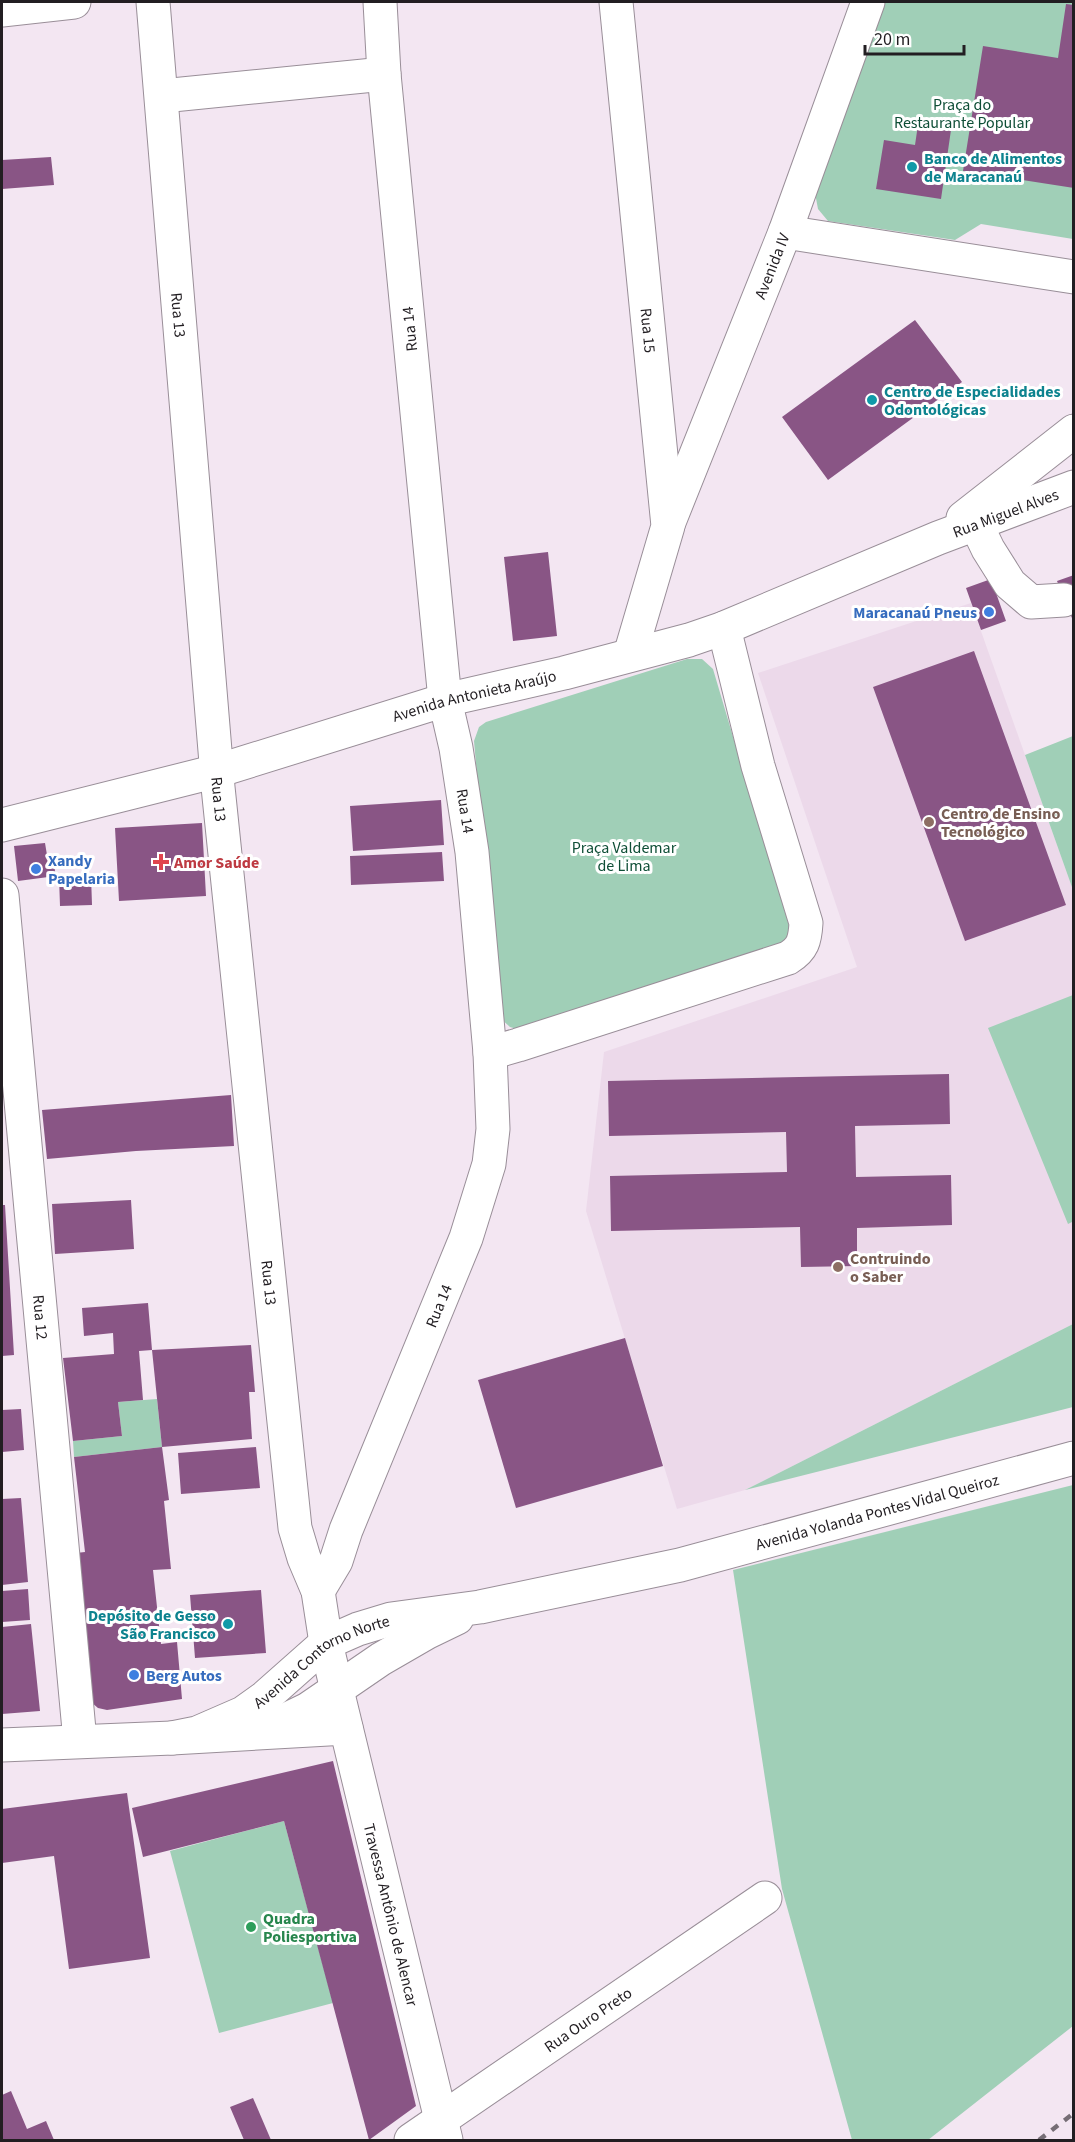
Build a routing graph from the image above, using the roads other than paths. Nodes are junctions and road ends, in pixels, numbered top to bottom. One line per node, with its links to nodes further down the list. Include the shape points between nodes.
1 (74, 2): 6 (street)
2 (153, 2): 8 (street, Rua 13)
3 (380, 2): 7 (street, Rua 14)
4 (616, 2): 14 (street, Rua 15)
5 (862, 8): 9 (street, Avenida IV)
6 (2, 10)
7 (384, 75): 8 (street); 19 (street, Rua 14)
8 (162, 96): 20 (street, Rua 13)
9 (785, 232): 10 (street); 14 (street, Avenida IV)
10 (1074, 277)
11 (1074, 431): 15 (street)
12 (1074, 487): 13 (street, Rua Miguel Alves)
13 (976, 524): 15 (street, Rua Miguel Alves); 16 (street, via 1010,584 1031,602)
14 (668, 526): 18 (street, Rua 15)
15 (938, 538): 17 (street, Avenida Antonieta Araújo)
16 (1064, 600)
17 (724, 628): 18 (street, Avenida Antonieta Araújo); 23 (street, via 758,766 806,923 805,941 788,958)
18 (630, 654): 19 (street, Avenida Antonieta Araújo)
19 (445, 700): 20 (street, Avenida Antonieta Araújo); 23 (street, Rua 14, via 472,852)
20 (217, 771): 21 (street, Avenida Antonieta Araújo); 26 (street, Rua 13, via 295,1528)
21 (2, 825)
22 (2, 895): 33 (street, Rua 12)
23 (490, 1053): 26 (street, Rua 14, via 493,1129 481,1196 336,1561)
24 (1074, 1458): 25 (street, Avenida Yolanda Pontes Vidal Queiroz)
25 (680, 1565): 27 (street, Avenida Contorno Norte)
26 (318, 1591): 28 (street, Rua 13)
27 (480, 1607): 28 (street, Avenida Contorno Norte, via 391,1619); 29 (street, Avenida Contorno Norte, via 417,1638)
28 (326, 1643): 29 (street, Travessa Antônio de Alencar); 32 (street, Avenida Contorno Norte, via 243,1713 197,1733)
29 (337, 1690): 30 (street, Travessa Antônio de Alencar); 31 (street, Avenida Contorno Norte)
30 (346, 1728): 31 (street); 36 (street, Travessa Antônio de Alencar)
31 (262, 1731): 32 (street)
32 (172, 1738): 33 (street)
33 (80, 1741): 34 (street)
34 (2, 1745)
35 (765, 1898): 36 (street, Rua Ouro Preto)
36 (443, 2130): 37 (street, Rua Ouro Preto)
37 (411, 2140)

